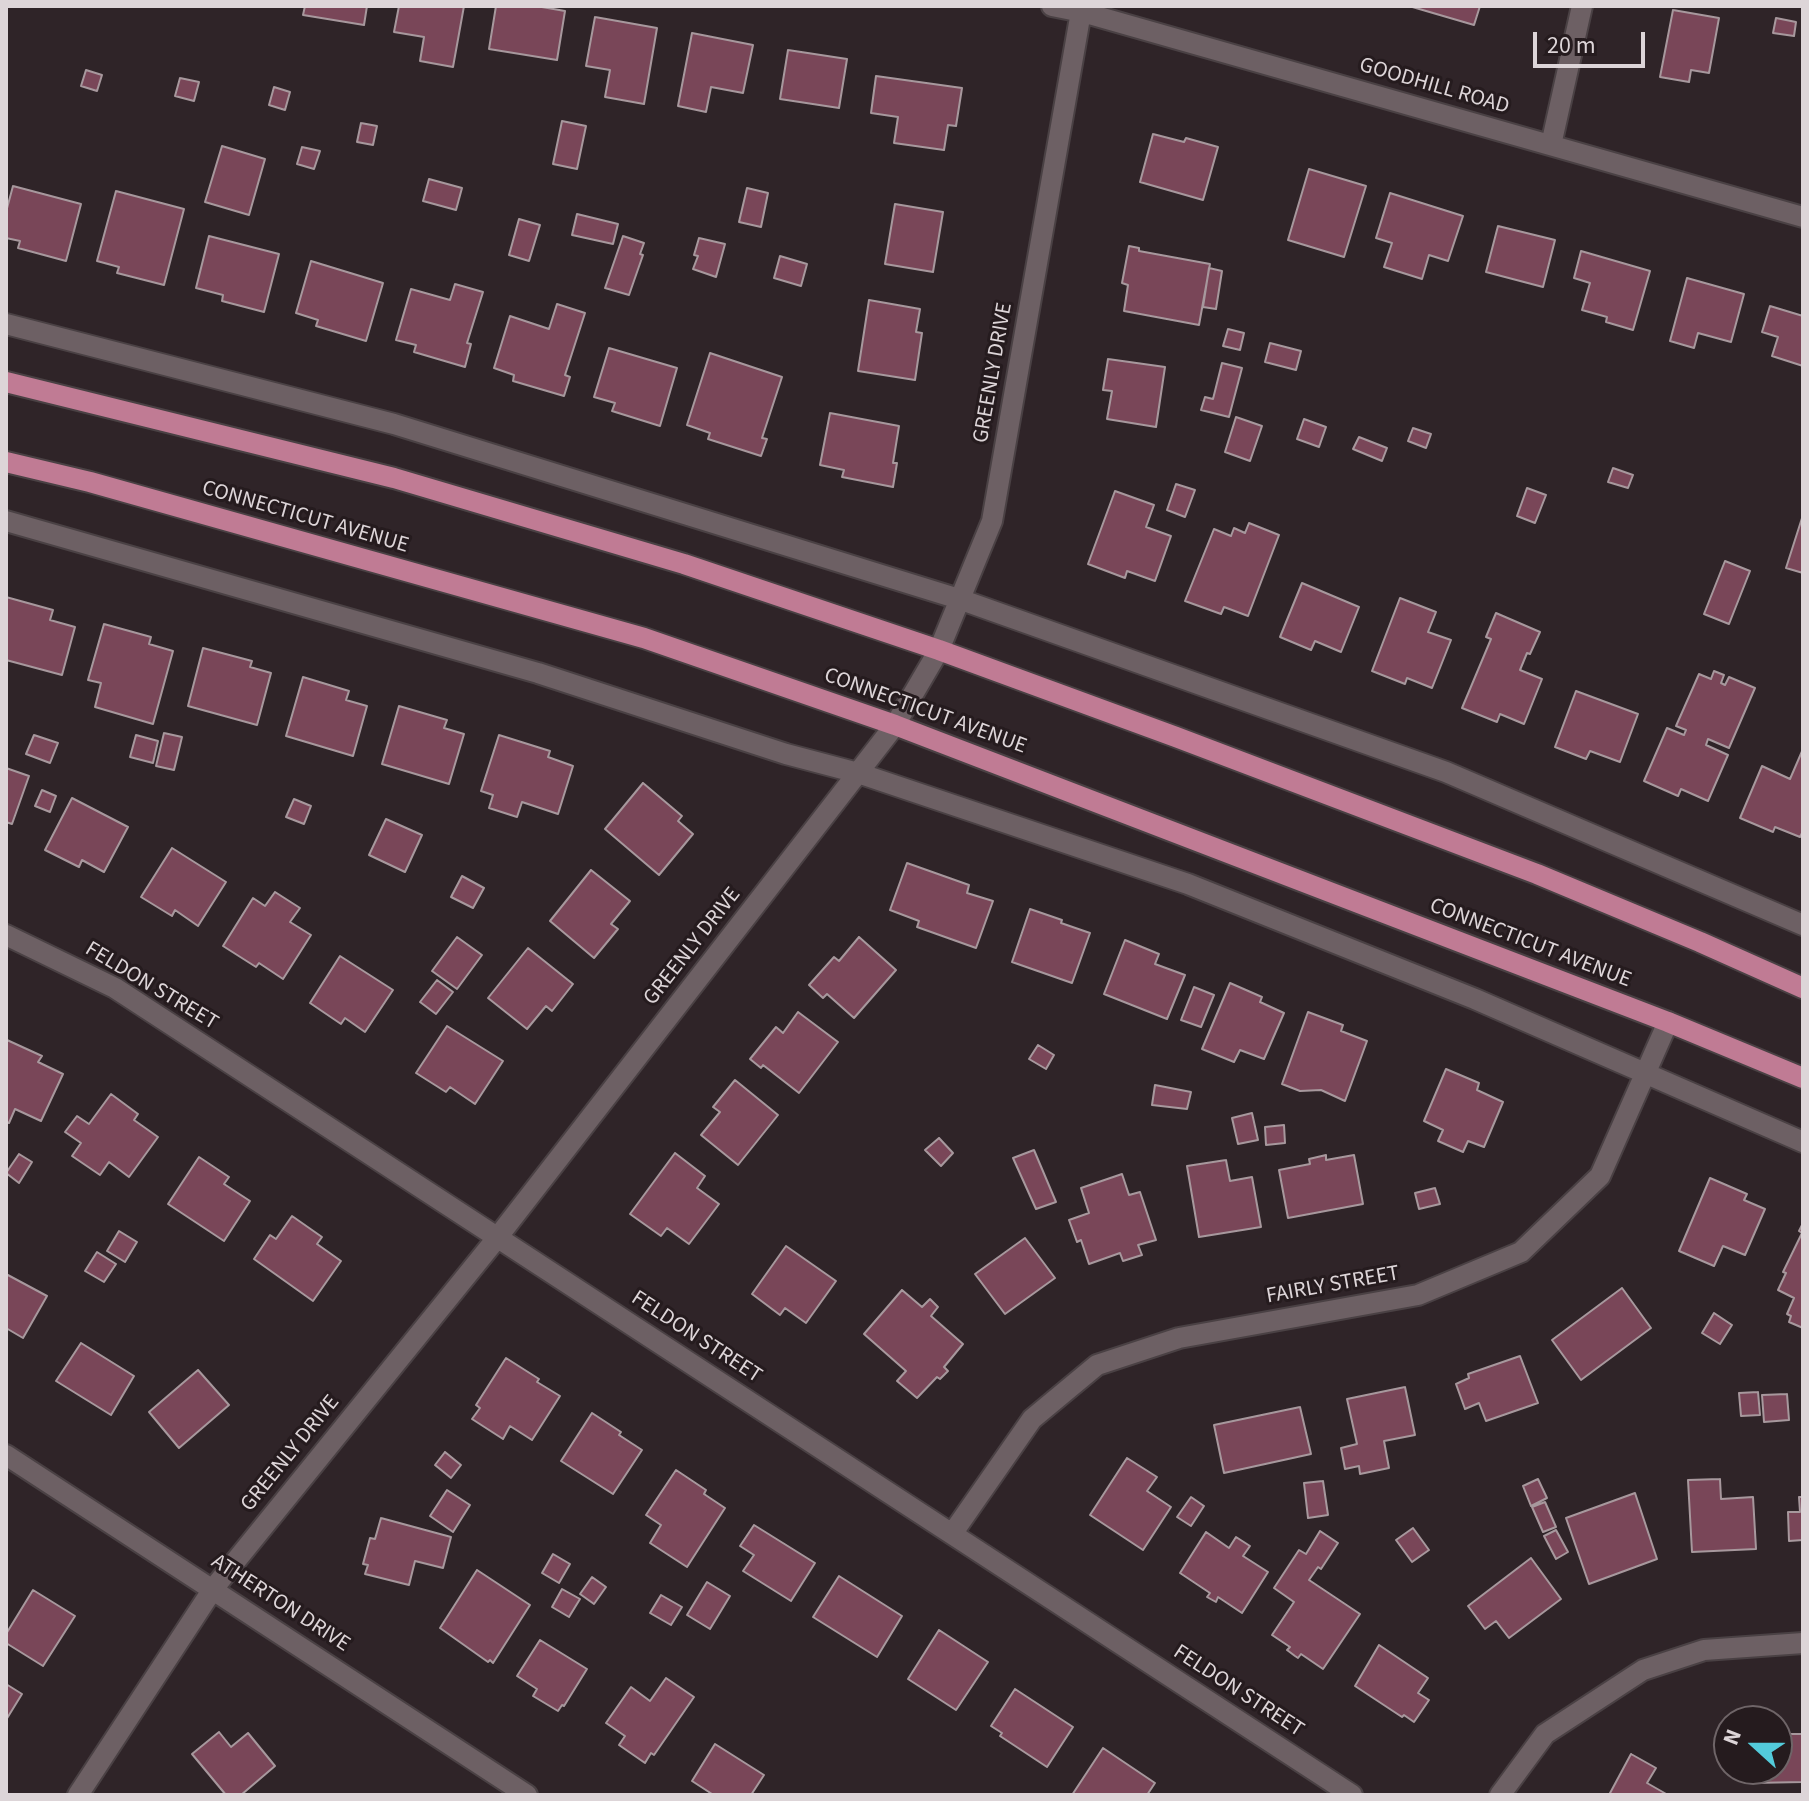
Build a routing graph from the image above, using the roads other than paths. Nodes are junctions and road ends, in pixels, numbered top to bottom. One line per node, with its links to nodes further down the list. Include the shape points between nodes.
1 (1052, 6): 3 (street, GOODHILL ROAD)
2 (1582, 6): 4 (street)
3 (1082, 9): 4 (street, GOODHILL ROAD); 10 (street, GREENLY DRIVE, via 992,521)
4 (1551, 145): 5 (street, GOODHILL ROAD)
5 (1803, 217)
6 (6, 324): 10 (street, via 394,424)
7 (6, 382): 11 (main road, via 394,478 684,564)
8 (6, 462): 12 (main road, CONNECTICUT AVENUE, via 644,638)
9 (6, 521): 13 (street, via 538,673)
10 (959, 599): 11 (street, GREENLY DRIVE); 14 (street, via 1446,772)
11 (939, 650): 12 (street, GREENLY DRIVE); 16 (main road, via 1537,874)
12 (895, 725): 13 (street, GREENLY DRIVE); 17 (main road, CONNECTICUT AVENUE)
13 (858, 773): 18 (street, via 1188,884); 21 (street, GREENLY DRIVE)
14 (1803, 925)
15 (6, 935): 21 (street, FELDON STREET, via 115,988)
16 (1803, 988)
17 (1668, 1022): 18 (street, FAIRLY STREET); 19 (main road, CONNECTICUT AVENUE)
18 (1646, 1073): 20 (street); 23 (street, FAIRLY STREET, via 1600,1176 1521,1252 1418,1295 1179,1338 1097,1365 1032,1419)
19 (1803, 1078)
20 (1803, 1142)
21 (497, 1238): 23 (street, FELDON STREET); 24 (street, GREENLY DRIVE)
22 (6, 1455): 24 (street, ATHERTON DRIVE)
23 (952, 1534): 28 (street, FELDON STREET)
24 (213, 1589): 26 (street, GREENLY DRIVE); 27 (street, ATHERTON DRIVE)
25 (1803, 1643): 29 (street, via 1704,1650 1643,1670 1545,1734)
26 (78, 1795)
27 (527, 1795)
28 (1352, 1795)
29 (1500, 1795)

